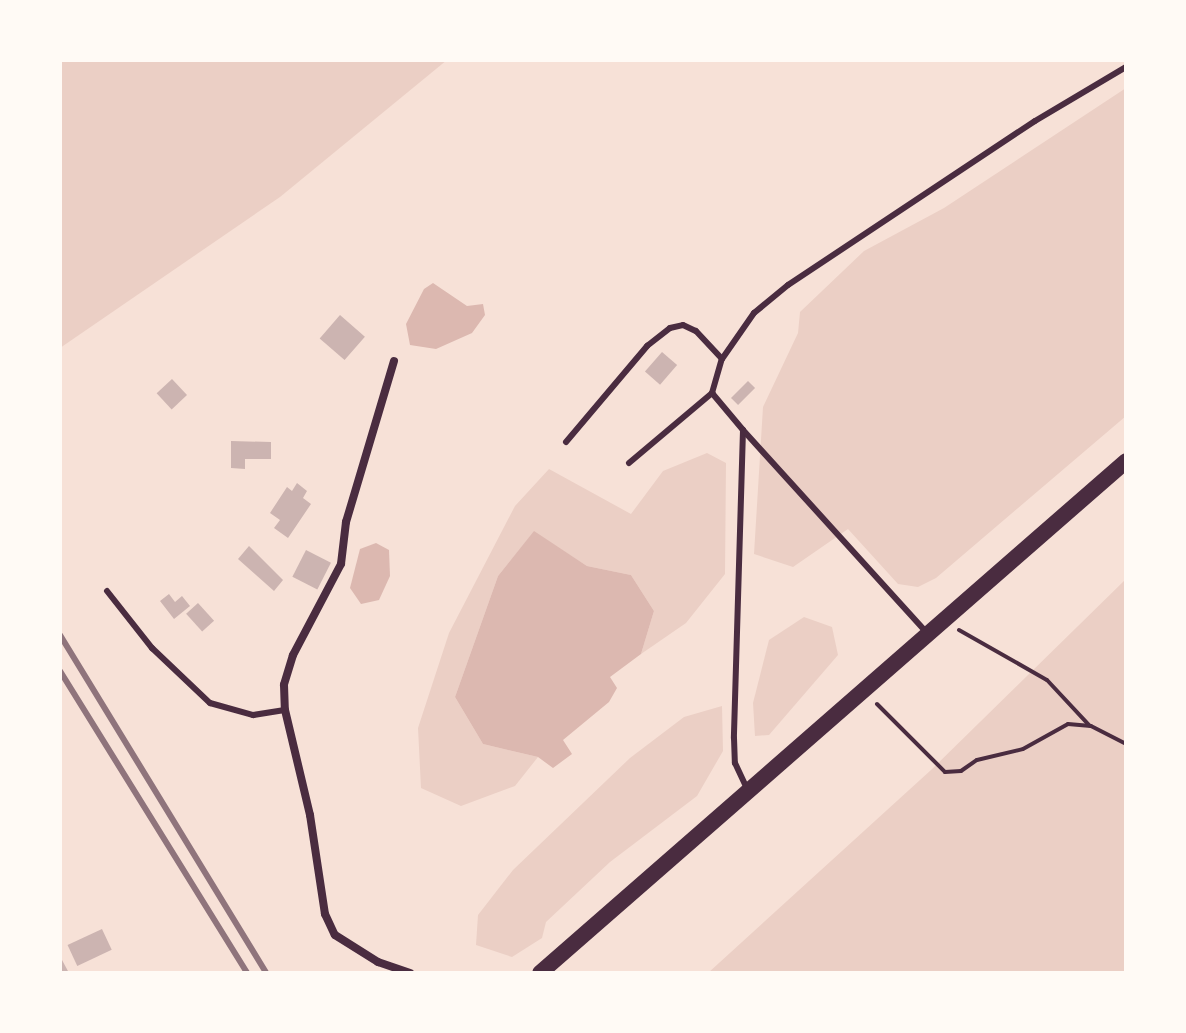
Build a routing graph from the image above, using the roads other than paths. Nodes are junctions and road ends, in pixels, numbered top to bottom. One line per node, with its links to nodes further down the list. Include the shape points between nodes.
1 (1126, 67): 2 (lane, via 788,285 754,313)
2 (722, 359): 4 (lane); 6 (lane, via 696,331 683,325 670,328 647,346)
3 (394, 361): 11 (street, via 346,522 341,564 293,655 284,685)
4 (712, 393): 5 (lane); 8 (lane)
5 (743, 430): 10 (lane); 12 (lane, via 734,738 735,763)
6 (566, 442)
7 (1126, 461): 10 (main road)
8 (629, 463)
9 (107, 591): 11 (lane, via 152,648 210,703 253,715)
10 (928, 634): 12 (main road)
11 (285, 710): 13 (street, via 330,925 350,947)
12 (748, 791): 14 (main road)
13 (410, 973)
14 (540, 973)

